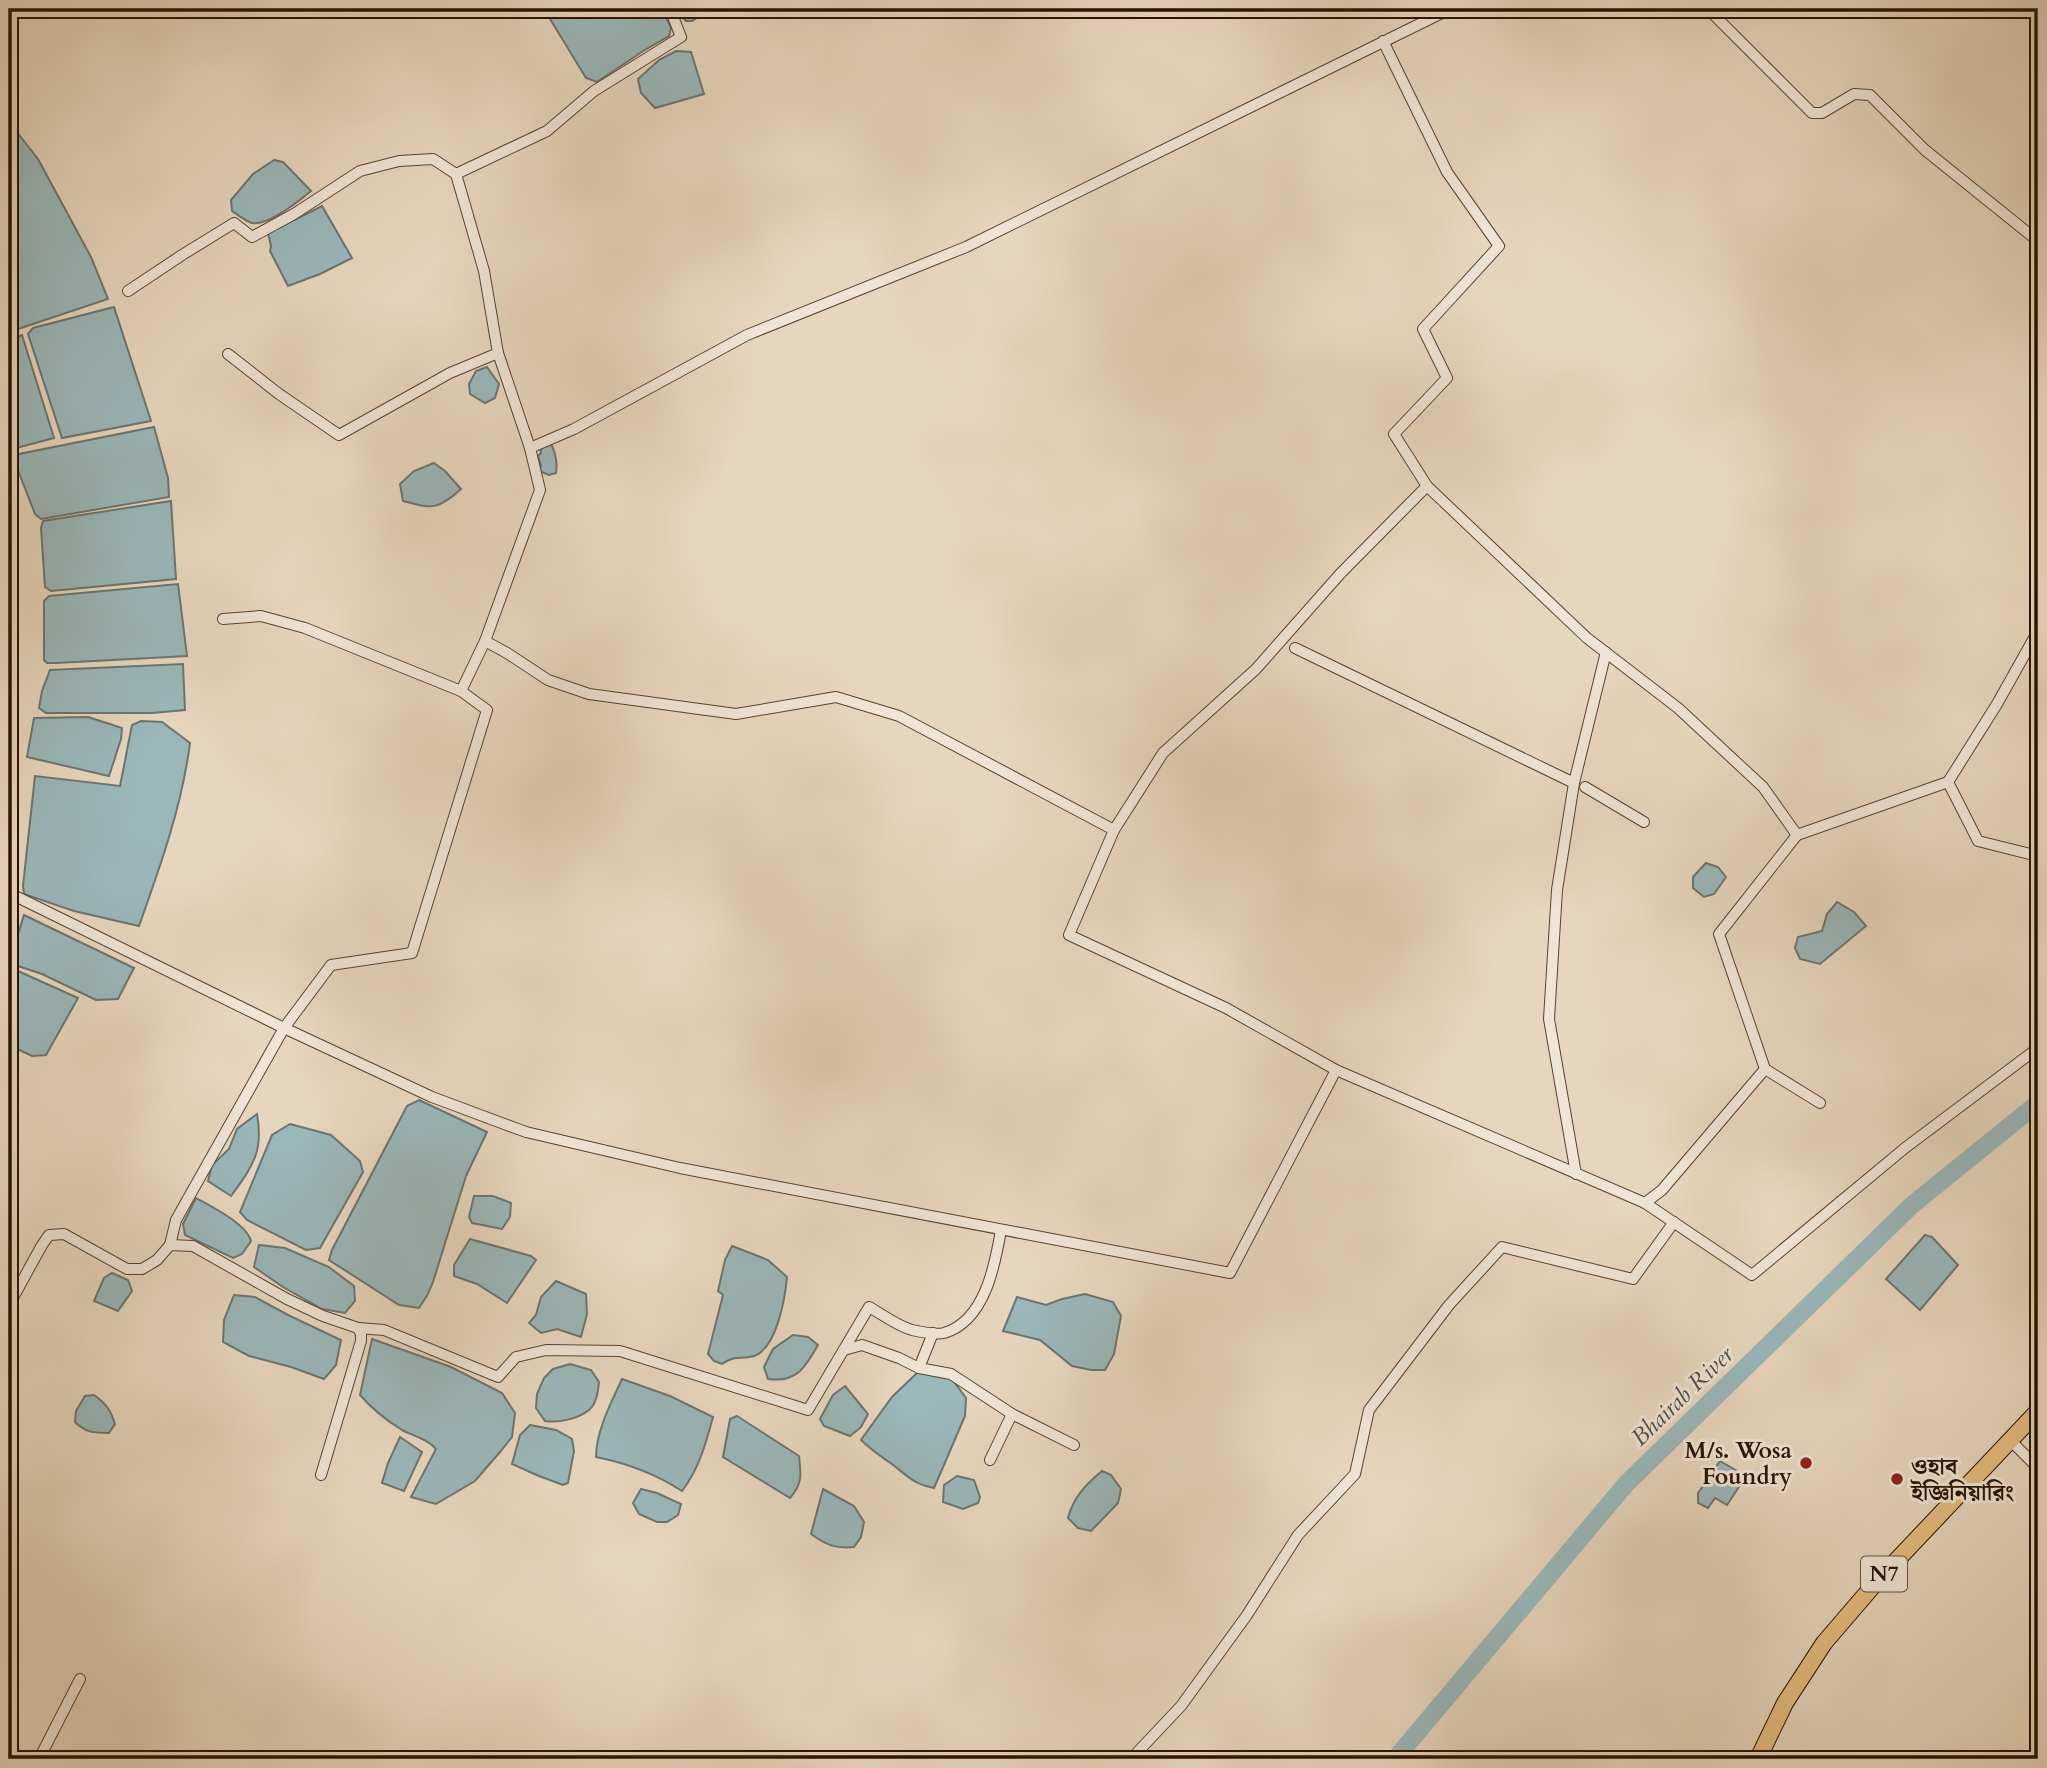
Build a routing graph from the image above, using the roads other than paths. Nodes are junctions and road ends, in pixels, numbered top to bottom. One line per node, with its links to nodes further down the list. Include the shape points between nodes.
1 (670, 9): 5 (street, via 681,37 594,92 547,131)
2 (1450, 9): 4 (street)
3 (1708, 9): 6 (street, via 1812,113 1822,113 1854,94 1870,95 1925,150)
4 (1383, 41): 10 (street, via 965,247 747,335); 11 (street, via 1447,172 1499,246 1423,329 1447,378 1394,434)
5 (456, 174): 7 (street, via 433,159 399,161 360,171 252,236 234,223); 8 (street, via 484,271)
6 (2038, 241)
7 (128, 291)
8 (498, 353): 9 (street, via 450,373 339,435); 10 (street)
9 (228, 354)
10 (530, 448): 14 (street, via 540,490)
11 (1427, 486): 16 (street); 21 (street, via 1256,669 1163,753)
12 (223, 619): 17 (street, via 261,616 306,628)
13 (2038, 631): 18 (street)
14 (485, 641): 17 (street); 21 (street, via 548,680 589,694 736,714 836,697 899,716)
15 (1296, 648): 19 (street)
16 (1606, 652): 19 (street); 22 (street, via 1678,708 1763,787)
17 (461, 691): 25 (street, via 487,710 412,953 331,965)
18 (1948, 782): 22 (street); 23 (street, via 1978,841)
19 (1580, 785): 20 (street); 30 (street, via 1557,890 1549,1019)
20 (1644, 822)
21 (1114, 830): 28 (street, via 1069,935 1226,1008)
22 (1797, 835): 27 (street, via 1719,934)
23 (2038, 856)
24 (9, 893): 25 (street)
25 (284, 1028): 33 (street, via 432,1097 526,1132 680,1168); 34 (street, via 176,1220)
26 (2038, 1048): 32 (street, via 1905,1148 1752,1275)
27 (1765, 1069): 29 (street); 31 (street, via 1662,1190)
28 (1336, 1070): 30 (street); 33 (street, via 1230,1273)
29 (1820, 1102)
30 (1576, 1174): 31 (street)
31 (1645, 1203): 32 (street)
32 (1674, 1222): 49 (street, via 1633,1279 1502,1247 1449,1305 1369,1409 1354,1474 1298,1535 1181,1706)
33 (1002, 1230): 37 (street, via 984,1297 962,1324 942,1334)
34 (170, 1245): 35 (street, via 142,1269 127,1269 64,1234 49,1236); 36 (street, via 193,1246 287,1299)
35 (9, 1306)
36 (358, 1328): 38 (street, via 384,1330 498,1377 516,1357 546,1350 620,1351 808,1410); 46 (street, via 361,1341)
37 (933, 1333): 38 (street, via 910,1330 869,1307); 39 (street)
38 (844, 1350): 39 (street, via 862,1345)
39 (919, 1368): 41 (street, via 951,1374)
40 (2038, 1411): 42 (highway, N7)
41 (1012, 1414): 43 (street); 44 (street)
42 (2010, 1440): 45 (street); 50 (highway, N7, via 1824,1643 1785,1703)
43 (1073, 1445)
44 (990, 1460)
45 (2038, 1468)
46 (321, 1475)
47 (80, 1679): 48 (street)
48 (39, 1759)
49 (1131, 1759)
50 (1758, 1759)

